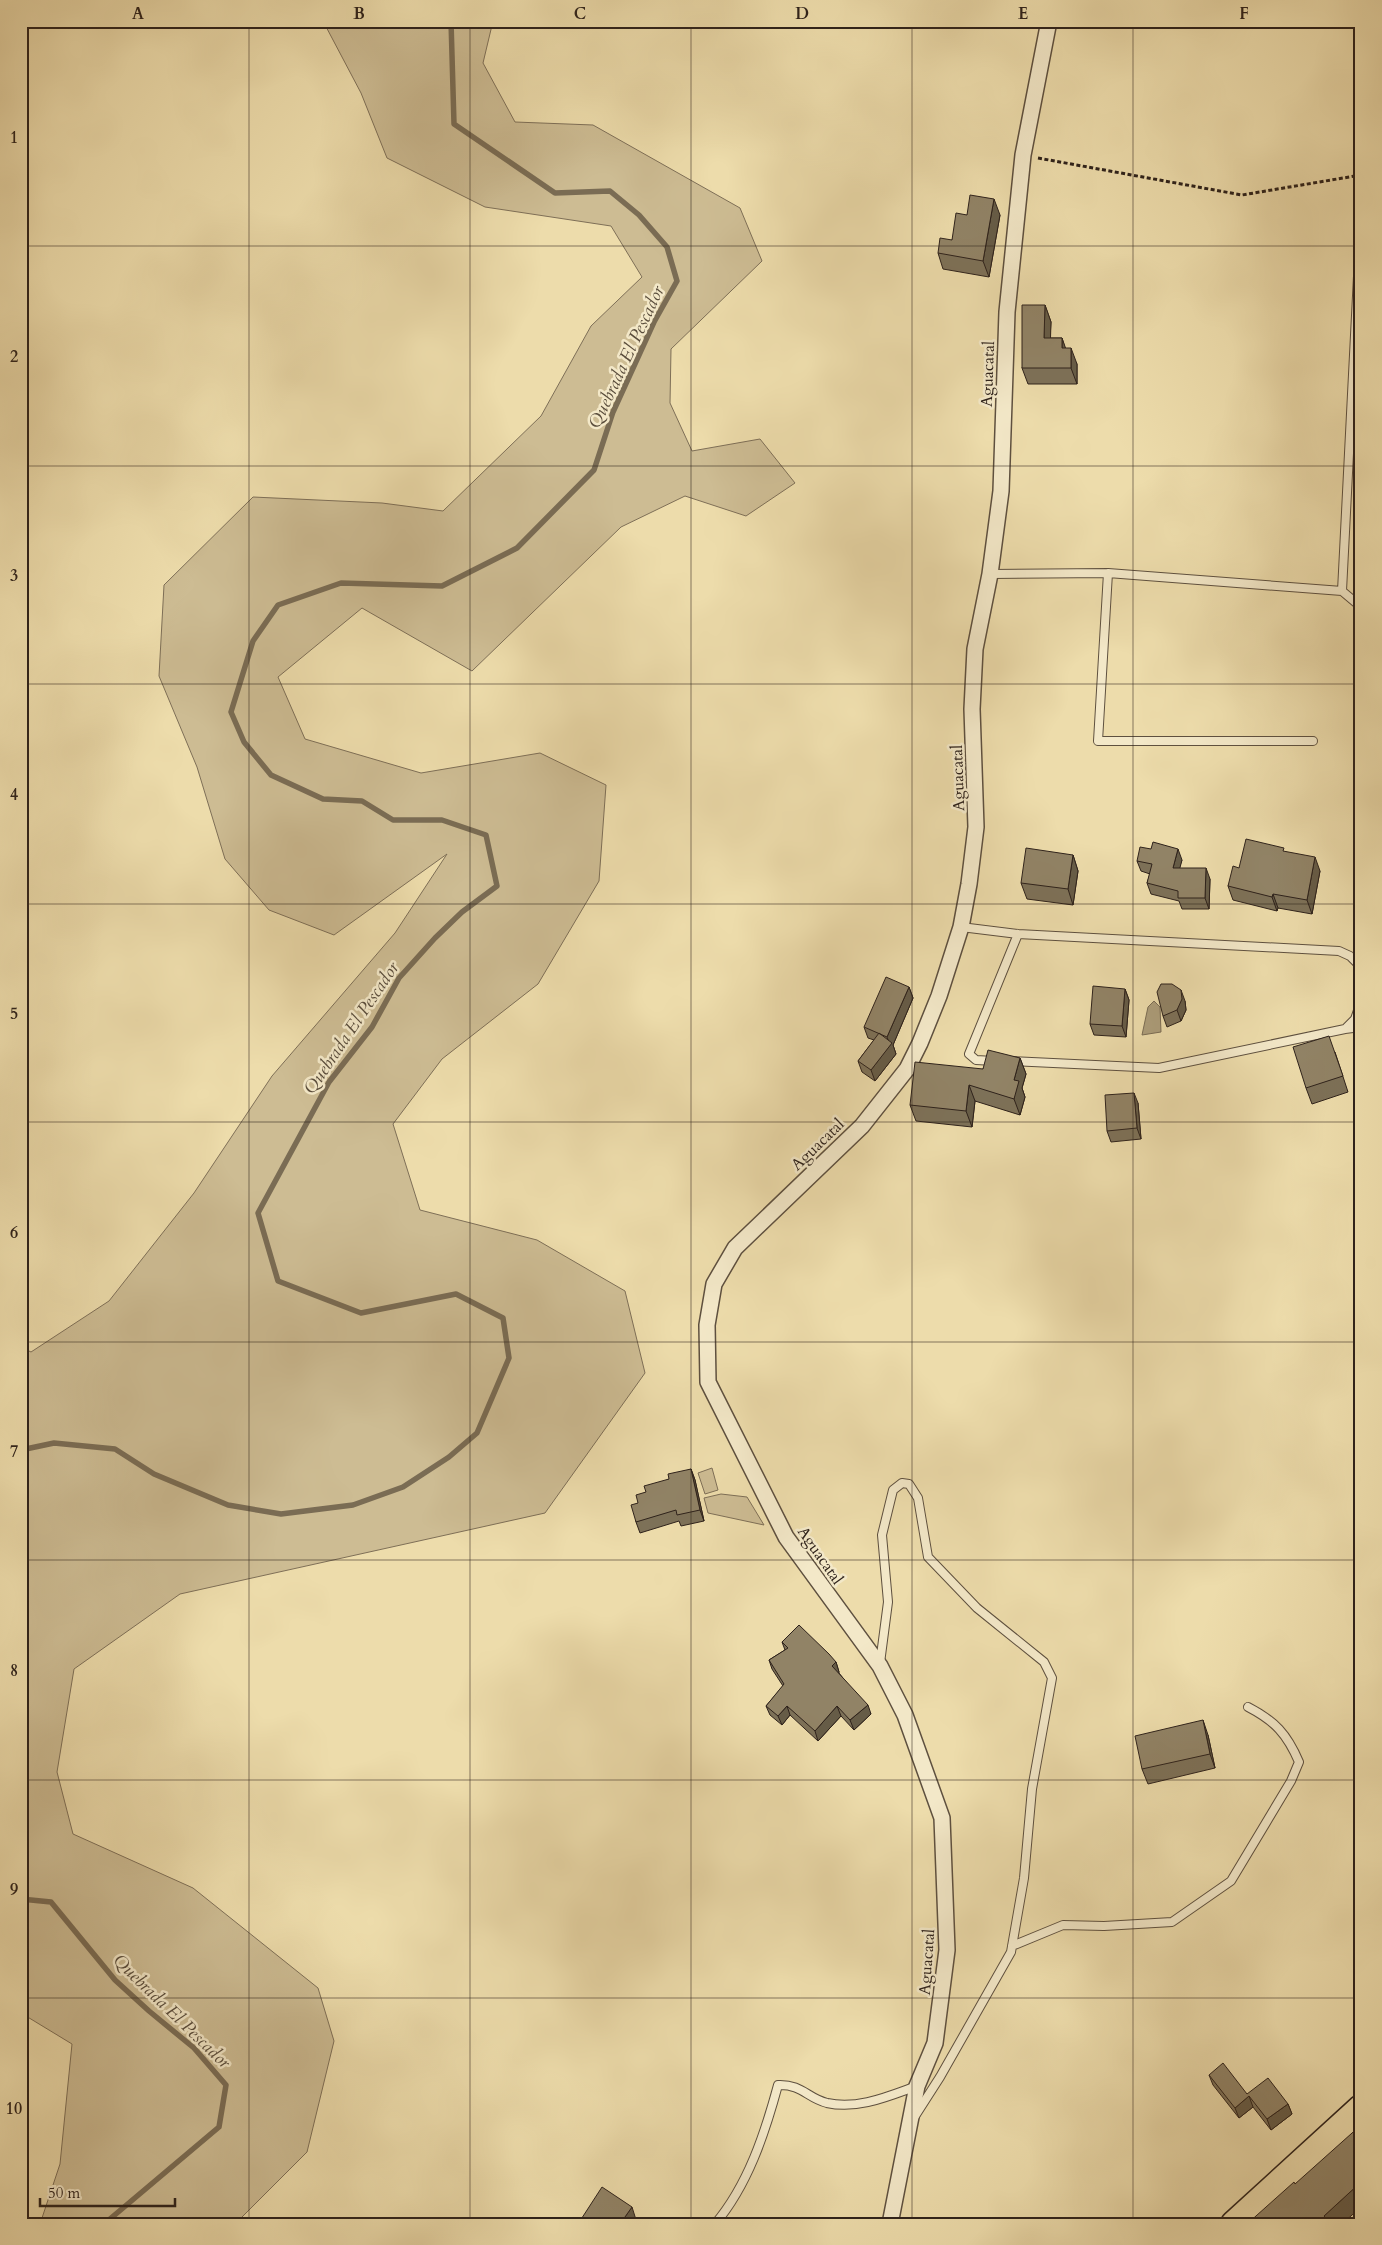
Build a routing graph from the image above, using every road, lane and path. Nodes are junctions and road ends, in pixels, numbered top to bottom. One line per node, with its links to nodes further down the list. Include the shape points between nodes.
1 (1049, 21): 2 (street, Aguacatal)
2 (1023, 155): 3 (path, via 1242,195); 6 (street, Aguacatal, via 1007,312 1001,491)
3 (1361, 175)
4 (1358, 276): 7 (lane)
5 (1108, 573): 6 (lane); 7 (lane); 9 (lane, via 1098,740)
6 (990, 574): 10 (street, Aguacatal, via 975,648 972,708 976,827)
7 (1342, 591): 8 (lane)
8 (1361, 607)
9 (1313, 741)
10 (961, 927): 11 (lane); 16 (street, Aguacatal, via 938,996 907,1069 862,1126 735,1248 714,1284 707,1325 708,1382 782,1528)
11 (1018, 934): 12 (lane, via 1339,951); 15 (lane, via 969,1054 976,1060 1159,1068)
12 (1361, 967)
13 (1361, 1002): 15 (lane, via 1355,1019)
14 (1361, 1027): 15 (lane)
15 (1345, 1029)
16 (880, 1666): 18 (lane, via 888,1602 882,1534 893,1490 902,1482 909,1484 918,1498 928,1557 976,1608 1044,1662 1052,1678 1032,1789 1024,1878); 19 (street, Aguacatal, via 905,1715 942,1818 947,1950 935,2043)
17 (1248, 1707): 18 (lane, via 1269,1718 1291,1744 1299,1762 1231,1881 1172,1922 1062,1925)
18 (1012, 1946): 21 (lane, via 940,2078)
19 (917, 2086): 21 (street, Aguacatal); 22 (lane, via 854,2105 826,2103 791,2084 778,2085 759,2146 743,2180)
20 (1361, 2108): 24 (highway)
21 (910, 2124): 23 (street, Aguacatal)
22 (715, 2224)
23 (890, 2224)
24 (1234, 2224)

